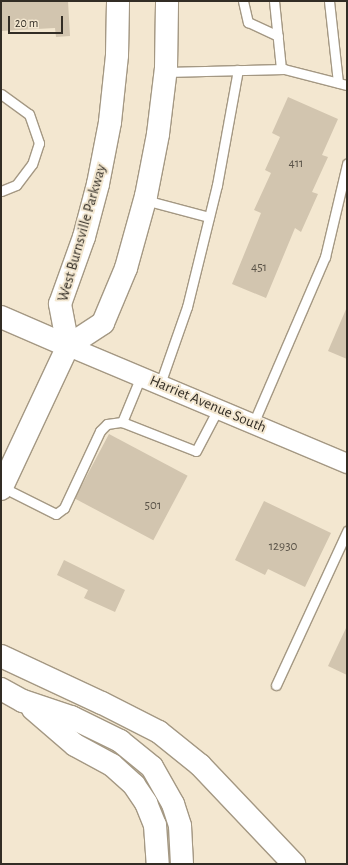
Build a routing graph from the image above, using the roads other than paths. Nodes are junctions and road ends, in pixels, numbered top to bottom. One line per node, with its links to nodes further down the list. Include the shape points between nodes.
1 (118, 1): 17 (main road, West Burnsville Parkway, via 117,54 104,153 84,237 60,304)
2 (167, 1): 9 (main road)
3 (243, 1): 6 (lane, via 248,22)
4 (274, 1): 6 (lane)
5 (328, 1): 10 (lane)
6 (278, 36): 7 (lane)
7 (281, 69): 8 (lane); 10 (lane)
8 (238, 70): 9 (lane); 15 (lane)
9 (166, 72): 14 (main road, via 158,134)
10 (342, 84)
11 (1, 94): 13 (lane, via 29,114 39,143 32,164 16,185)
12 (347, 164): 22 (lane, via 325,257)
13 (1, 191)
14 (145, 200): 15 (lane); 17 (main road, via 126,268 103,323)
15 (209, 217): 19 (lane, via 187,307)
16 (1, 317): 17 (main road)
17 (68, 346): 18 (street, Harriet Avenue South); 24 (main road)
18 (141, 376): 19 (street, Harriet Avenue South); 21 (lane)
19 (160, 384): 20 (street, Harriet Avenue South)
20 (218, 408): 21 (lane, via 196,451); 22 (street, Harriet Avenue South)
21 (122, 422): 24 (lane, via 107,424 100,431 64,508 56,514)
22 (253, 424): 23 (street, Harriet Avenue South)
23 (347, 463)
24 (2, 488)
25 (347, 531): 27 (lane)
26 (1, 656): 32 (main road, via 159,732 200,765)
27 (276, 685)
28 (1, 689): 29 (main road)
29 (23, 701): 30 (main road, via 75,745 112,764 134,785 146,803 155,825); 31 (main road, via 71,717 120,741 152,767 170,798 178,819)
30 (158, 864)
31 (182, 864)
32 (294, 864)

